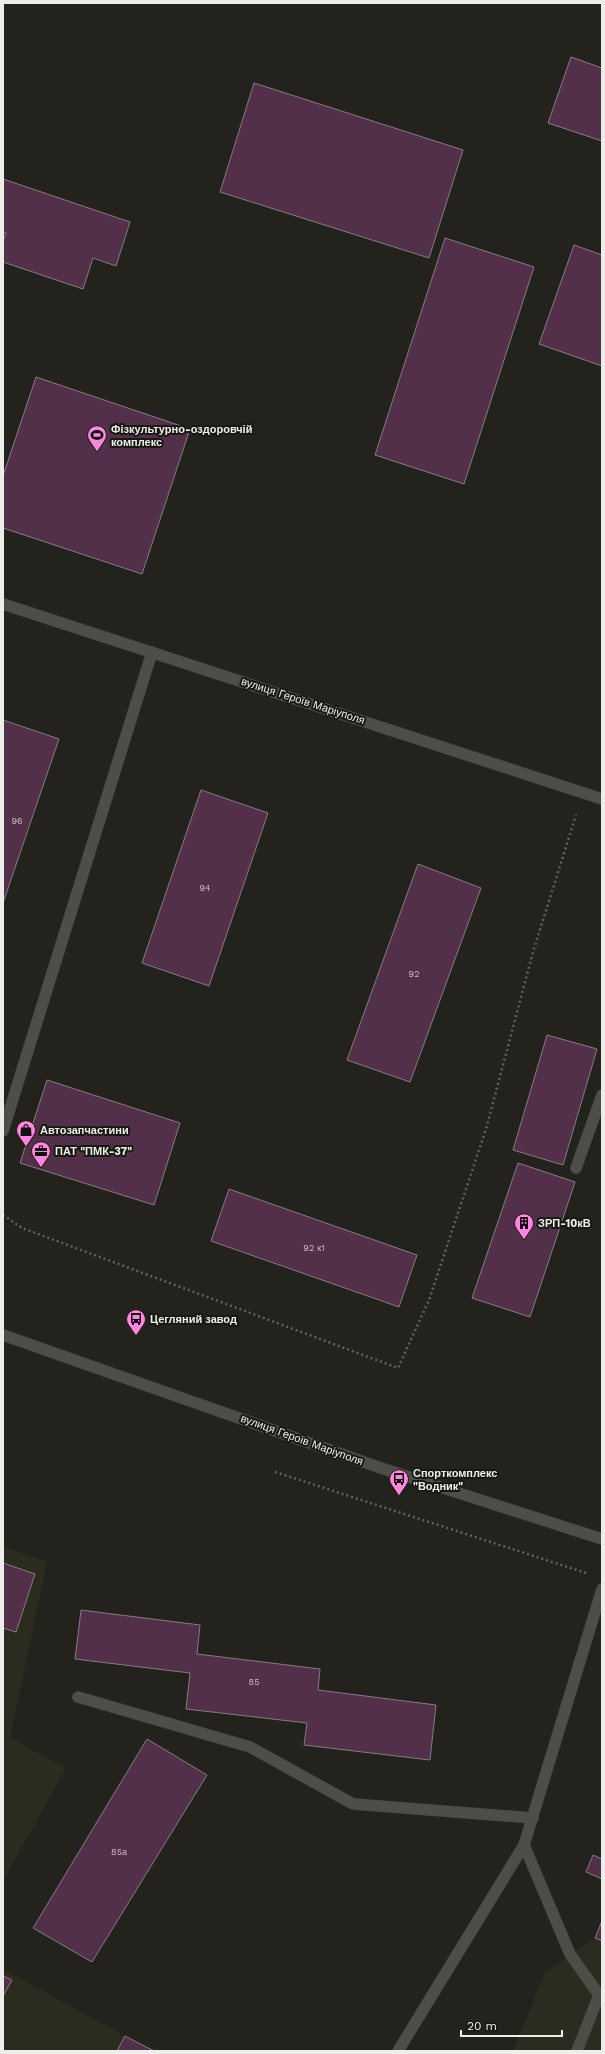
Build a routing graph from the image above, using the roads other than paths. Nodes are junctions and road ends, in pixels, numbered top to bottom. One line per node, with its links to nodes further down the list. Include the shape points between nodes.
1 (3, 604): 2 (street, вулиця Героїв Маріуполя)
2 (152, 652): 3 (street, вулиця Героїв Маріуполя); 5 (street)
3 (602, 799)
4 (602, 1095): 6 (street)
5 (3, 1131)
6 (576, 1168)
7 (3, 1335): 8 (street, вулиця Героїв Маріуполя, via 378,1467)
8 (602, 1539)
9 (602, 1589): 11 (street)
10 (78, 1697): 11 (street, via 250,1747 353,1804)
11 (533, 1818): 12 (street)
12 (524, 1845): 13 (street); 14 (street, via 570,1954 599,1995)
13 (398, 2051)
14 (577, 2051)

